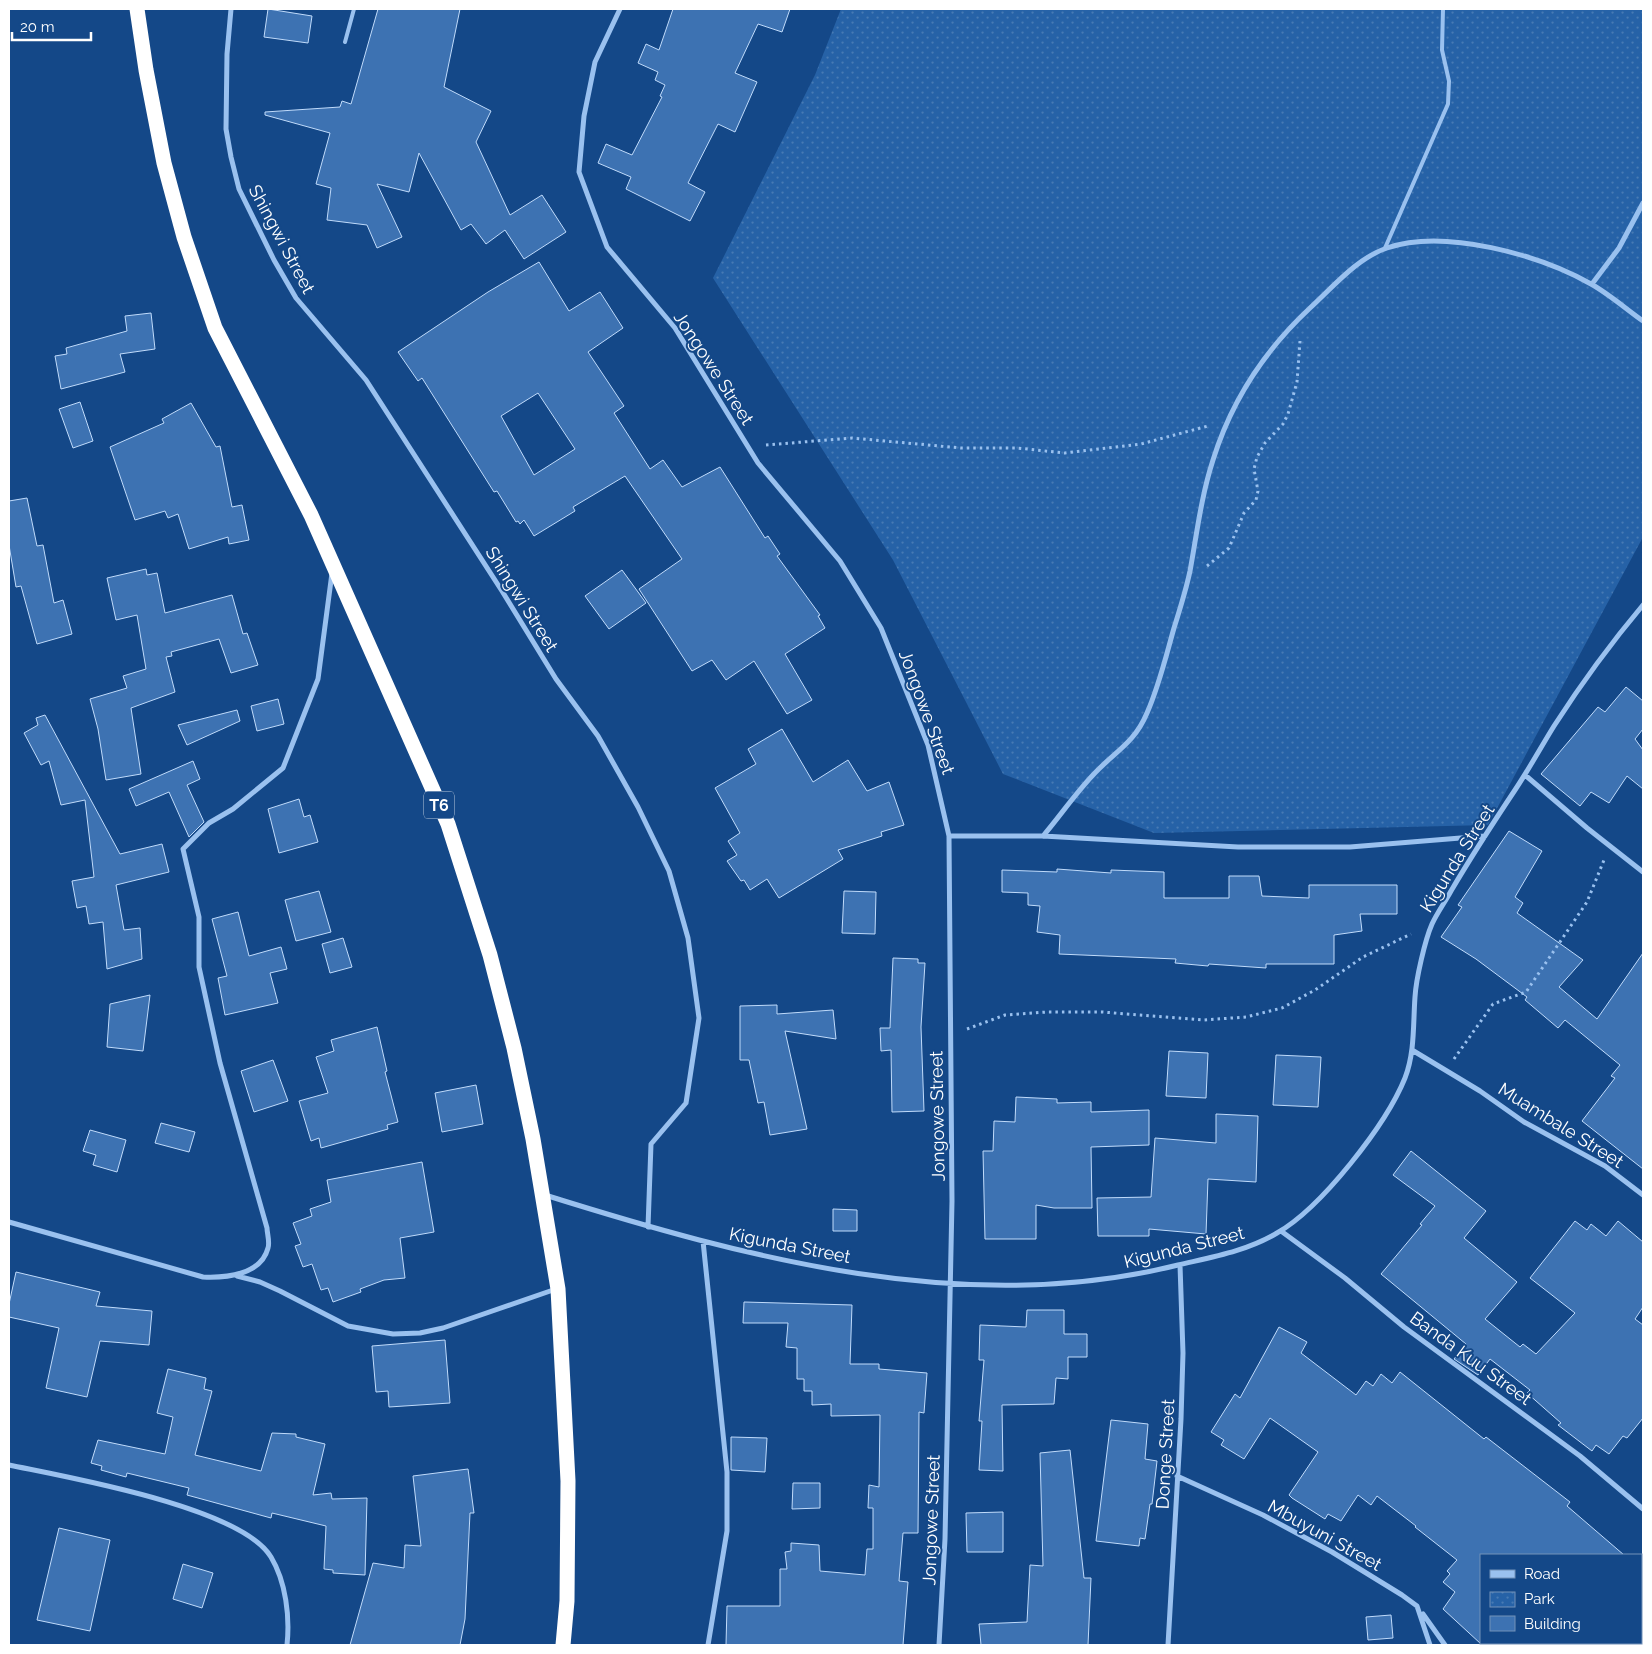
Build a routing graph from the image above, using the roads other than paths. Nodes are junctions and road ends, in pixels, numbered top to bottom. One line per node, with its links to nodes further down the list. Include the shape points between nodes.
1 (137, 9): 11 (highway, T6, via 164,164 184,237 215,328 310,515)
2 (231, 9): 22 (street, Shingwi Street, via 226,120 231,157 239,189 274,260 296,298 366,380 556,679 598,736 669,871 688,938 699,1018 686,1103 651,1144)
3 (354, 9): 6 (lane)
4 (620, 9): 14 (street, Jongowe Street, via 596,62 584,116 579,172 607,247 675,328 758,463 840,561 881,628 928,745)
5 (1443, 9): 8 (lane, via 1442,50 1449,81 1448,104)
6 (345, 42)
7 (1643, 203): 9 (street, via 1619,248)
8 (1386, 248): 9 (street, via 1426,240 1468,243 1534,259); 15 (street, via 1346,275 1296,321 1262,362 1229,420 1214,458 1200,506 1190,573 1147,714 1129,743 1094,774)
9 (1592, 284): 10 (street)
10 (1643, 321)
11 (333, 569): 19 (highway, T6, via 448,824 490,956 514,1048); 26 (street, via 318,679 283,768 234,809 209,823 184,849 199,917 199,967 220,1064 267,1228 268,1247 263,1257 252,1268)
12 (1643, 605): 13 (street, Kigunda Street, via 1604,653 1555,724)
13 (1525, 775): 16 (street, Kigunda Street); 17 (street)
14 (949, 836): 15 (street); 27 (street, Jongowe Street)
15 (1043, 836): 16 (street, via 1238,847 1350,847)
16 (1485, 836): 18 (street, Kigunda Street, via 1431,925 1415,992)
17 (1643, 872)
18 (1412, 1050): 20 (street, Muambale Street, via 1524,1122 1605,1166); 23 (street, Kigunda Street, via 1405,1077 1382,1120 1340,1178)
19 (542, 1194): 22 (street, Kigunda Street); 28 (highway, T6)
20 (1643, 1195)
21 (9, 1222): 26 (street, via 203,1277)
22 (648, 1227): 24 (street, Kigunda Street)
23 (1281, 1231): 25 (street, Kigunda Street, via 1249,1247); 31 (street, Banda Kuu Street, via 1404,1327 1580,1456)
24 (703, 1241): 27 (street, Kigunda Street, via 887,1278); 35 (street, via 727,1472 727,1531)
25 (1180, 1265): 27 (street, Kigunda Street, via 1098,1282 984,1286); 30 (street, Donge Street, via 1183,1353)
26 (236, 1275): 28 (street, via 280,1291 348,1326 394,1334 443,1328)
27 (950, 1283): 36 (street, Jongowe Street)
28 (558, 1289): 34 (highway, T6, via 568,1481 567,1601)
29 (9, 1464): 33 (street, via 157,1499 233,1527 260,1543 271,1556 279,1578 290,1622)
30 (1178, 1476): 32 (street, Mbuyuni Street, via 1332,1552); 37 (street, Donge Street)
31 (1643, 1509)
32 (1417, 1606): 38 (street); 39 (street)
33 (288, 1645)
34 (563, 1645)
35 (708, 1645)
36 (939, 1645)
37 (1168, 1645)
38 (1430, 1645)
39 (1445, 1645)

